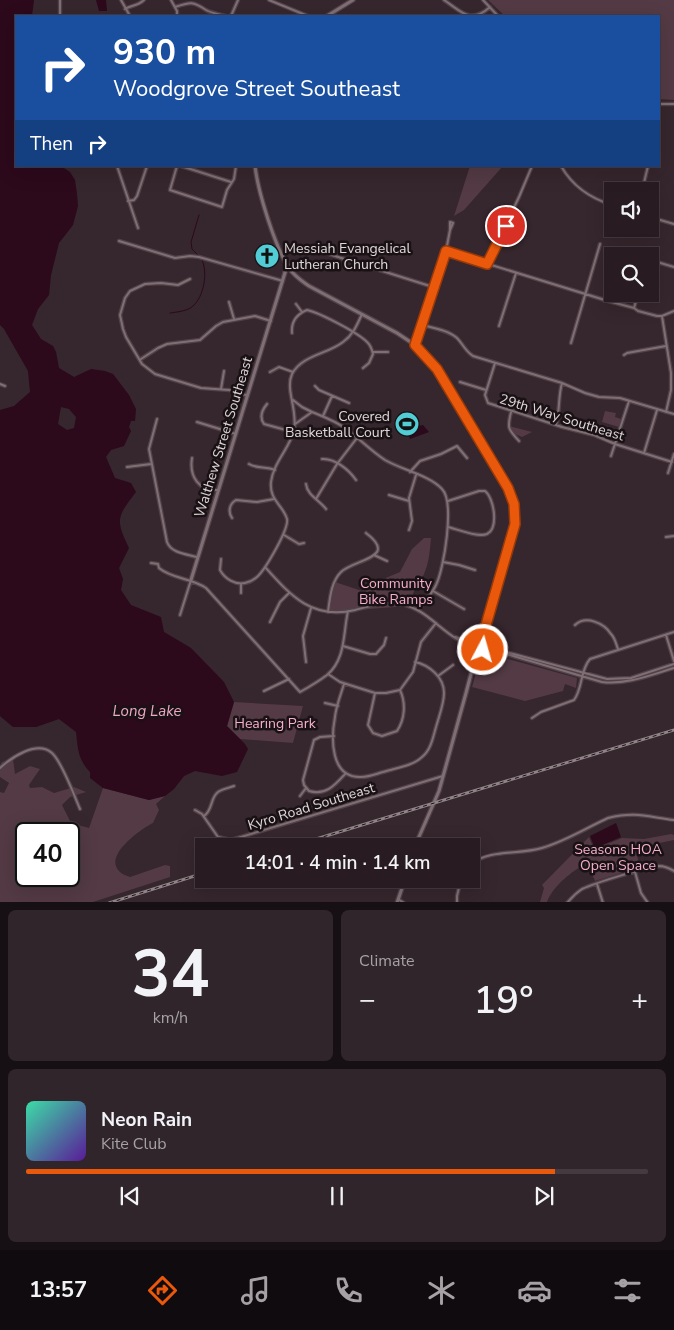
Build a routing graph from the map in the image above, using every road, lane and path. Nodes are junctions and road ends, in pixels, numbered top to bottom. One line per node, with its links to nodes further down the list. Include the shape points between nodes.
1 (60, 0): 13 (street)
2 (121, 0): 12 (street)
3 (144, 0): 12 (street)
4 (172, 0): 10 (street)
5 (238, 0): 17 (street)
6 (269, 0): 18 (street)
7 (353, 0): 19 (street)
8 (444, 0): 20 (street)
9 (483, 0): 11 (street)
10 (175, 7): 15 (street); 16 (street, via 190,2)
11 (490, 7): 21 (street); 22 (street)
12 (125, 8): 14 (street)
13 (60, 15)
14 (129, 15)
15 (177, 15)
16 (221, 15)
17 (231, 15)
18 (306, 15)
19 (329, 15)
20 (466, 15)
21 (480, 15)
22 (497, 15)
23 (660, 104): 24 (street)
24 (674, 104)
25 (117, 167): 36 (street)
26 (147, 167): 36 (street, via 137,196)
27 (179, 167): 34 (street, via 170,190 222,207)
28 (182, 167): 34 (street)
29 (236, 167): 34 (street)
30 (255, 167): 48 (street, via 263,201)
31 (532, 167): 47 (street)
32 (561, 167): 37 (street, via 582,191)
33 (648, 167): 35 (street)
34 (232, 182)
35 (644, 182)
36 (128, 201): 40 (street)
37 (604, 202)
38 (659, 220): 39 (street)
39 (674, 224)
40 (138, 228)
41 (450, 230): 45 (street)
42 (119, 241): 52 (street, via 175,258 190,256)
43 (600, 244): 54 (street)
44 (316, 250): 53 (street)
45 (446, 251): 47 (street); 53 (street)
46 (659, 262): 49 (street)
47 (487, 264): 50 (street)
48 (288, 266): 52 (street, Walthew Street Southeast); 61 (street, via 309,286)
49 (674, 267)
50 (516, 273): 54 (street); 66 (street)
51 (190, 280): 75 (street, via 178,285 145,284 128,293 120,319 126,338)
52 (283, 281): 64 (street, Walthew Street Southeast)
53 (434, 287): 65 (street)
54 (585, 294): 58 (street); 69 (street)
55 (230, 302): 63 (street)
56 (636, 302): 58 (street)
57 (296, 304): 60 (street)
58 (634, 308): 62 (street)
59 (674, 311): 62 (street)
60 (302, 313): 67 (street, via 294,321); 68 (street, via 307,310 313,312)
61 (362, 314): 68 (street); 70 (street)
62 (662, 316): 71 (street)
63 (234, 319): 64 (street, via 255,316); 75 (street, via 218,324 200,340 167,344)
64 (271, 321): 88 (street, Walthew Street Southeast)
65 (422, 325): 70 (street); 76 (street, via 448,332 469,353)
66 (499, 326)
67 (292, 333)
68 (353, 333): 72 (street, via 368,343); 80 (street, via 340,344 302,362)
69 (571, 343)
70 (415, 345): 154 (street, via 443,379 514,503 515,524)
71 (666, 346): 74 (street); 97 (street, via 671,390)
72 (372, 352): 73 (street); 77 (street, via 369,363)
73 (388, 352)
74 (624, 355)
75 (140, 360): 86 (street, via 155,374 201,388)
76 (495, 363): 82 (street); 87 (street, 29th Way Southeast)
77 (363, 368)
78 (224, 372): 86 (street)
79 (270, 372): 80 (street, via 279,367)
80 (294, 372): 90 (street, via 290,389)
81 (460, 382): 87 (street)
82 (562, 383): 91 (street, via 599,397); 103 (street)
83 (0, 384): 84 (street)
84 (5, 386)
85 (314, 386): 89 (street)
86 (221, 390): 88 (street)
87 (486, 390): 96 (street, 29th Way Southeast, via 488,403)
88 (248, 395): 105 (street, Walthew Street Southeast)
89 (332, 396): 92 (street); 99 (street)
90 (292, 399): 95 (street); 102 (street)
91 (629, 401): 94 (street); 108 (street)
92 (349, 403)
93 (267, 404): 104 (street, via 262,416 264,424)
94 (657, 409): 97 (street); 109 (street)
95 (312, 412): 99 (street); 102 (street)
96 (511, 412): 103 (street, 29th Way Southeast); 107 (street, via 508,427)
97 (666, 412): 98 (street)
98 (674, 414)
99 (323, 416): 106 (street)
100 (157, 419): 116 (street, via 149,450)
101 (197, 422): 105 (street)
102 (294, 424): 104 (street)
103 (556, 425): 108 (street, 29th Way Southeast)
104 (293, 432): 120 (street)
105 (236, 434): 126 (street, Walthew Street Southeast)
106 (357, 438): 118 (street); 121 (street, via 383,458)
107 (519, 441)
108 (615, 444): 109 (street, 29th Way Southeast); 111 (street)
109 (644, 453): 115 (street, 29th Way Southeast)
110 (674, 454): 115 (street)
111 (611, 456)
112 (192, 458): 126 (street, via 192,474 197,484)
113 (467, 458): 121 (street, via 457,446 420,461)
114 (322, 459): 118 (street)
115 (672, 462): 122 (street)
116 (151, 464): 119 (street); 142 (street, via 169,547)
117 (249, 464): 120 (street)
118 (338, 464): 124 (street); 129 (street)
119 (127, 467)
120 (275, 470): 128 (street, via 271,482)
121 (410, 472): 123 (street)
122 (668, 473)
123 (416, 474): 130 (street); 131 (street, via 441,487)
124 (356, 480)
125 (306, 484): 129 (street, via 306,489)
126 (218, 490): 142 (street, Walthew Street Southeast)
127 (389, 495): 130 (street)
128 (274, 499): 133 (street, via 257,502 236,500 230,509); 137 (street, via 288,521)
129 (316, 499): 132 (street)
130 (409, 501): 135 (street, via 412,521)
131 (448, 502): 134 (street); 134 (street, via 485,491 491,498 494,522 486,535)
132 (326, 509)
133 (232, 518)
134 (447, 526): 146 (street)
135 (409, 530)
136 (366, 533): 141 (street, via 378,550)
137 (284, 535): 140 (street); 147 (street)
138 (674, 536): 139 (street)
139 (666, 537)
140 (304, 544)
141 (374, 555): 144 (street); 159 (street, via 340,573 332,586)
142 (197, 557): 149 (street, Walthew Street Southeast)
143 (221, 559): 150 (street, via 222,574 228,580)
144 (387, 561)
145 (151, 562): 149 (street, via 165,572)
146 (443, 562): 148 (street); 151 (street)
147 (265, 567): 150 (street, via 254,580); 153 (street)
148 (475, 570)
149 (191, 580): 160 (street, Walthew Street Southeast); 182 (street, via 206,588)
150 (241, 584): 152 (street)
151 (433, 591): 156 (street); 157 (street)
152 (241, 593)
153 (289, 593): 155 (street); 161 (street, via 280,602)
154 (492, 600): 168 (street); 169 (street)
155 (311, 608): 159 (street); 174 (street, via 302,636)
156 (464, 609)
157 (419, 610): 158 (street, via 390,603); 162 (street)
158 (348, 611): 159 (street); 170 (street)
159 (328, 612)
160 (180, 615)
161 (270, 622)
162 (436, 623): 166 (street); 175 (street, via 421,642)
163 (575, 625): 172 (street, via 585,620 600,624 610,632)
164 (674, 632): 165 (street)
165 (666, 635): 172 (street); 176 (street)
166 (453, 636): 168 (street); 171 (street)
167 (386, 638): 170 (street, via 376,654)
168 (478, 641): 169 (street); 171 (street)
169 (485, 643): 173 (street); 180 (street, via 491,648)
170 (343, 646): 179 (street, via 338,662)
171 (476, 648): 173 (street); 187 (street)
172 (618, 649): 180 (street, via 590,659)
173 (483, 650): 180 (street); 187 (street, via 478,655)
174 (306, 662)
175 (415, 662): 181 (street); 184 (street, via 411,677)
176 (674, 663): 180 (street, via 623,679)
177 (453, 665): 181 (street)
178 (674, 668): 180 (street, via 617,683)
179 (328, 674): 182 (street, via 300,692); 183 (street)
180 (583, 675): 190 (street, via 574,700)
181 (438, 676): 195 (street, via 443,698 432,742 424,756 370,776 355,777)
182 (289, 679): 185 (street)
183 (344, 684): 186 (street); 189 (street)
184 (400, 690): 186 (street); 191 (street, via 404,710 398,729 382,736)
185 (264, 691)
186 (375, 693): 191 (street, via 368,722)
187 (466, 693): 196 (street)
188 (325, 703): 189 (street)
189 (338, 706): 192 (street)
190 (532, 718)
191 (373, 734): 193 (street)
192 (334, 736): 195 (street, via 334,756); 198 (street, via 320,737 312,743 303,780)
193 (370, 738)
194 (0, 768): 200 (street, via 25,752 47,750 56,757)
195 (346, 773): 198 (street, via 335,786 325,791 317,793)
196 (444, 776): 202 (street, Kyro Road Southeast, via 231,840 218,837); 204 (street)
197 (234, 786): 202 (street, via 218,792 211,809)
198 (306, 788): 199 (street)
199 (300, 796)
200 (80, 809)
201 (195, 810): 202 (street, Kyro Road Southeast)
202 (204, 816)
203 (674, 820): 205 (street, via 640,814 616,816 550,845 489,855)
204 (419, 838)
205 (480, 860)
206 (674, 871): 207 (street, via 658,866)
207 (635, 872): 208 (street); 216 (street)
208 (597, 884): 214 (street, via 581,890); 215 (street)
209 (402, 888): 211 (street)
210 (459, 888): 213 (street)
211 (398, 901): 212 (street)
212 (404, 902)
213 (457, 902)
214 (567, 902)
215 (603, 902)
216 (648, 902)

